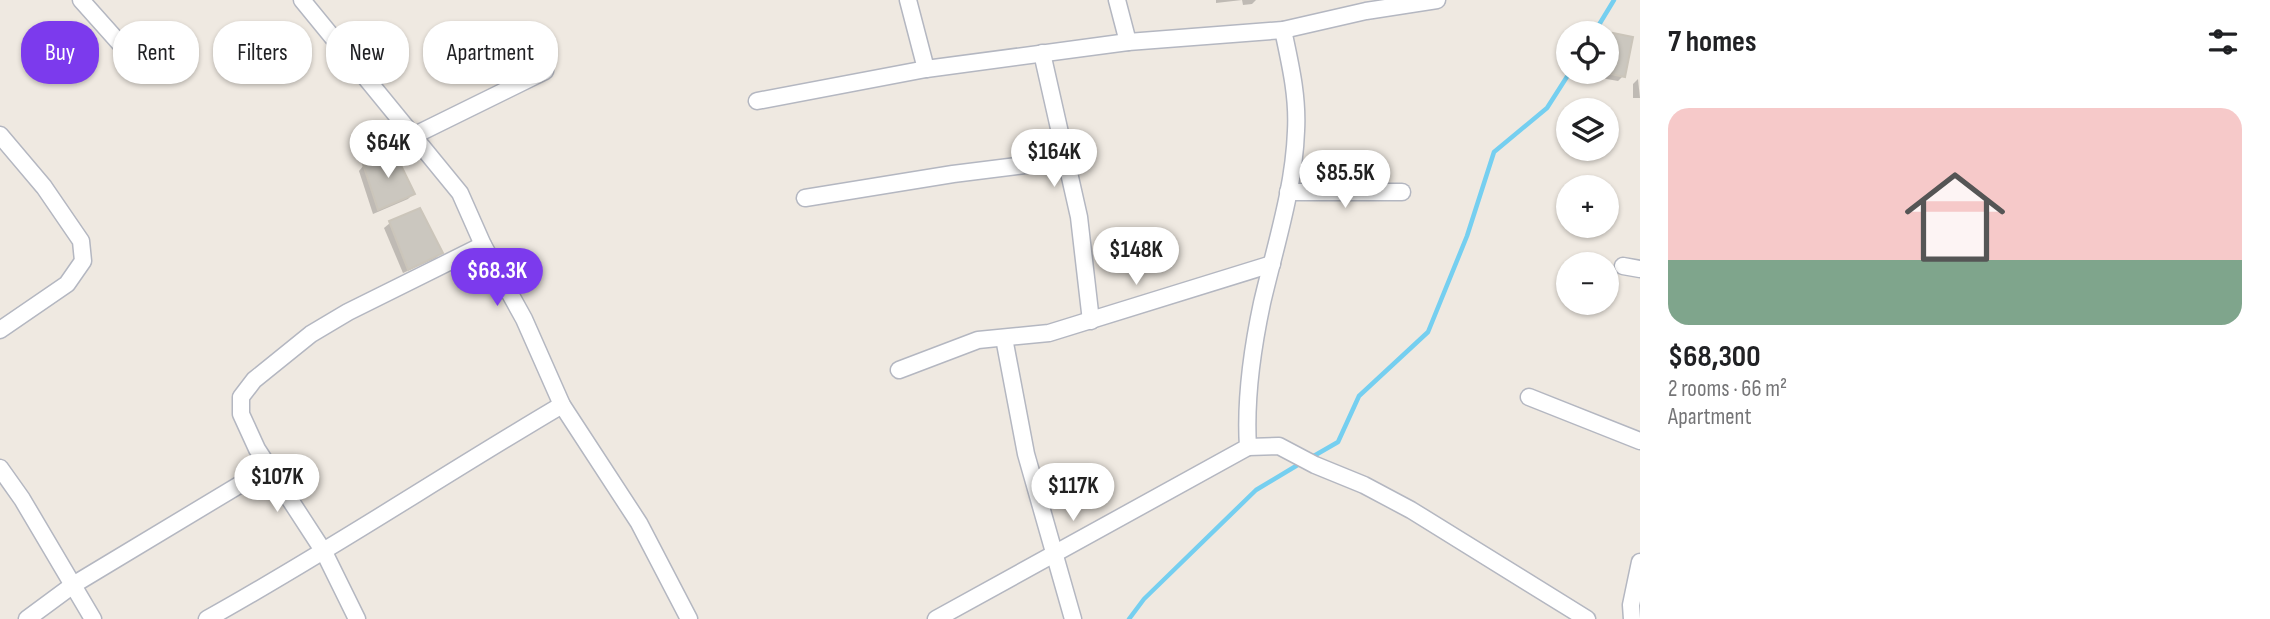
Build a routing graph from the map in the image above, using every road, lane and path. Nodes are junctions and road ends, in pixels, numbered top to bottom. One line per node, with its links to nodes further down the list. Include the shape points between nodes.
1 (80, 0): 7 (street)
2 (302, 0): 14 (street)
3 (908, 0): 10 (street)
4 (1118, 0): 8 (street)
5 (1437, 0): 6 (street)
6 (1283, 30): 8 (street); 16 (street, via 1296,105)
7 (113, 36)
8 (1128, 42): 9 (street)
9 (1042, 53): 10 (street); 15 (street)
10 (926, 69): 12 (street)
11 (519, 84): 14 (street)
12 (757, 101)
13 (0, 135): 24 (street, via 81,241 83,261 67,284)
14 (415, 135): 19 (street, via 460,193)
15 (1065, 160): 18 (street); 23 (street, via 1079,217)
16 (1288, 192): 17 (street); 20 (street)
17 (1402, 192)
18 (805, 198)
19 (483, 244): 28 (street, via 524,319); 31 (street, via 348,312 311,334 254,380 241,397 241,414)
20 (1272, 264): 23 (street); 30 (street, via 1254,354 1246,422)
21 (1623, 266): 22 (street)
22 (1640, 269)
23 (1091, 321): 25 (street, via 1049,333)
24 (0, 330)
25 (1004, 338): 26 (street, via 978,340); 34 (street, via 1026,454)
26 (899, 370)
27 (1529, 397): 29 (street)
28 (562, 405): 33 (street); 41 (street, via 639,523)
29 (1640, 441)
30 (1248, 447): 34 (street); 44 (street, via 1279,446 1364,485)
31 (269, 467): 33 (street); 36 (street)
32 (0, 468): 36 (street)
33 (324, 552): 39 (street); 40 (street)
34 (1054, 555): 42 (street); 43 (street)
35 (1640, 562): 45 (street)
36 (73, 585): 37 (street); 38 (street)
37 (27, 619)
38 (93, 619)
39 (207, 619)
40 (357, 619)
41 (689, 619)
42 (936, 619)
43 (1073, 619)
44 (1587, 619)
45 (1632, 619)

